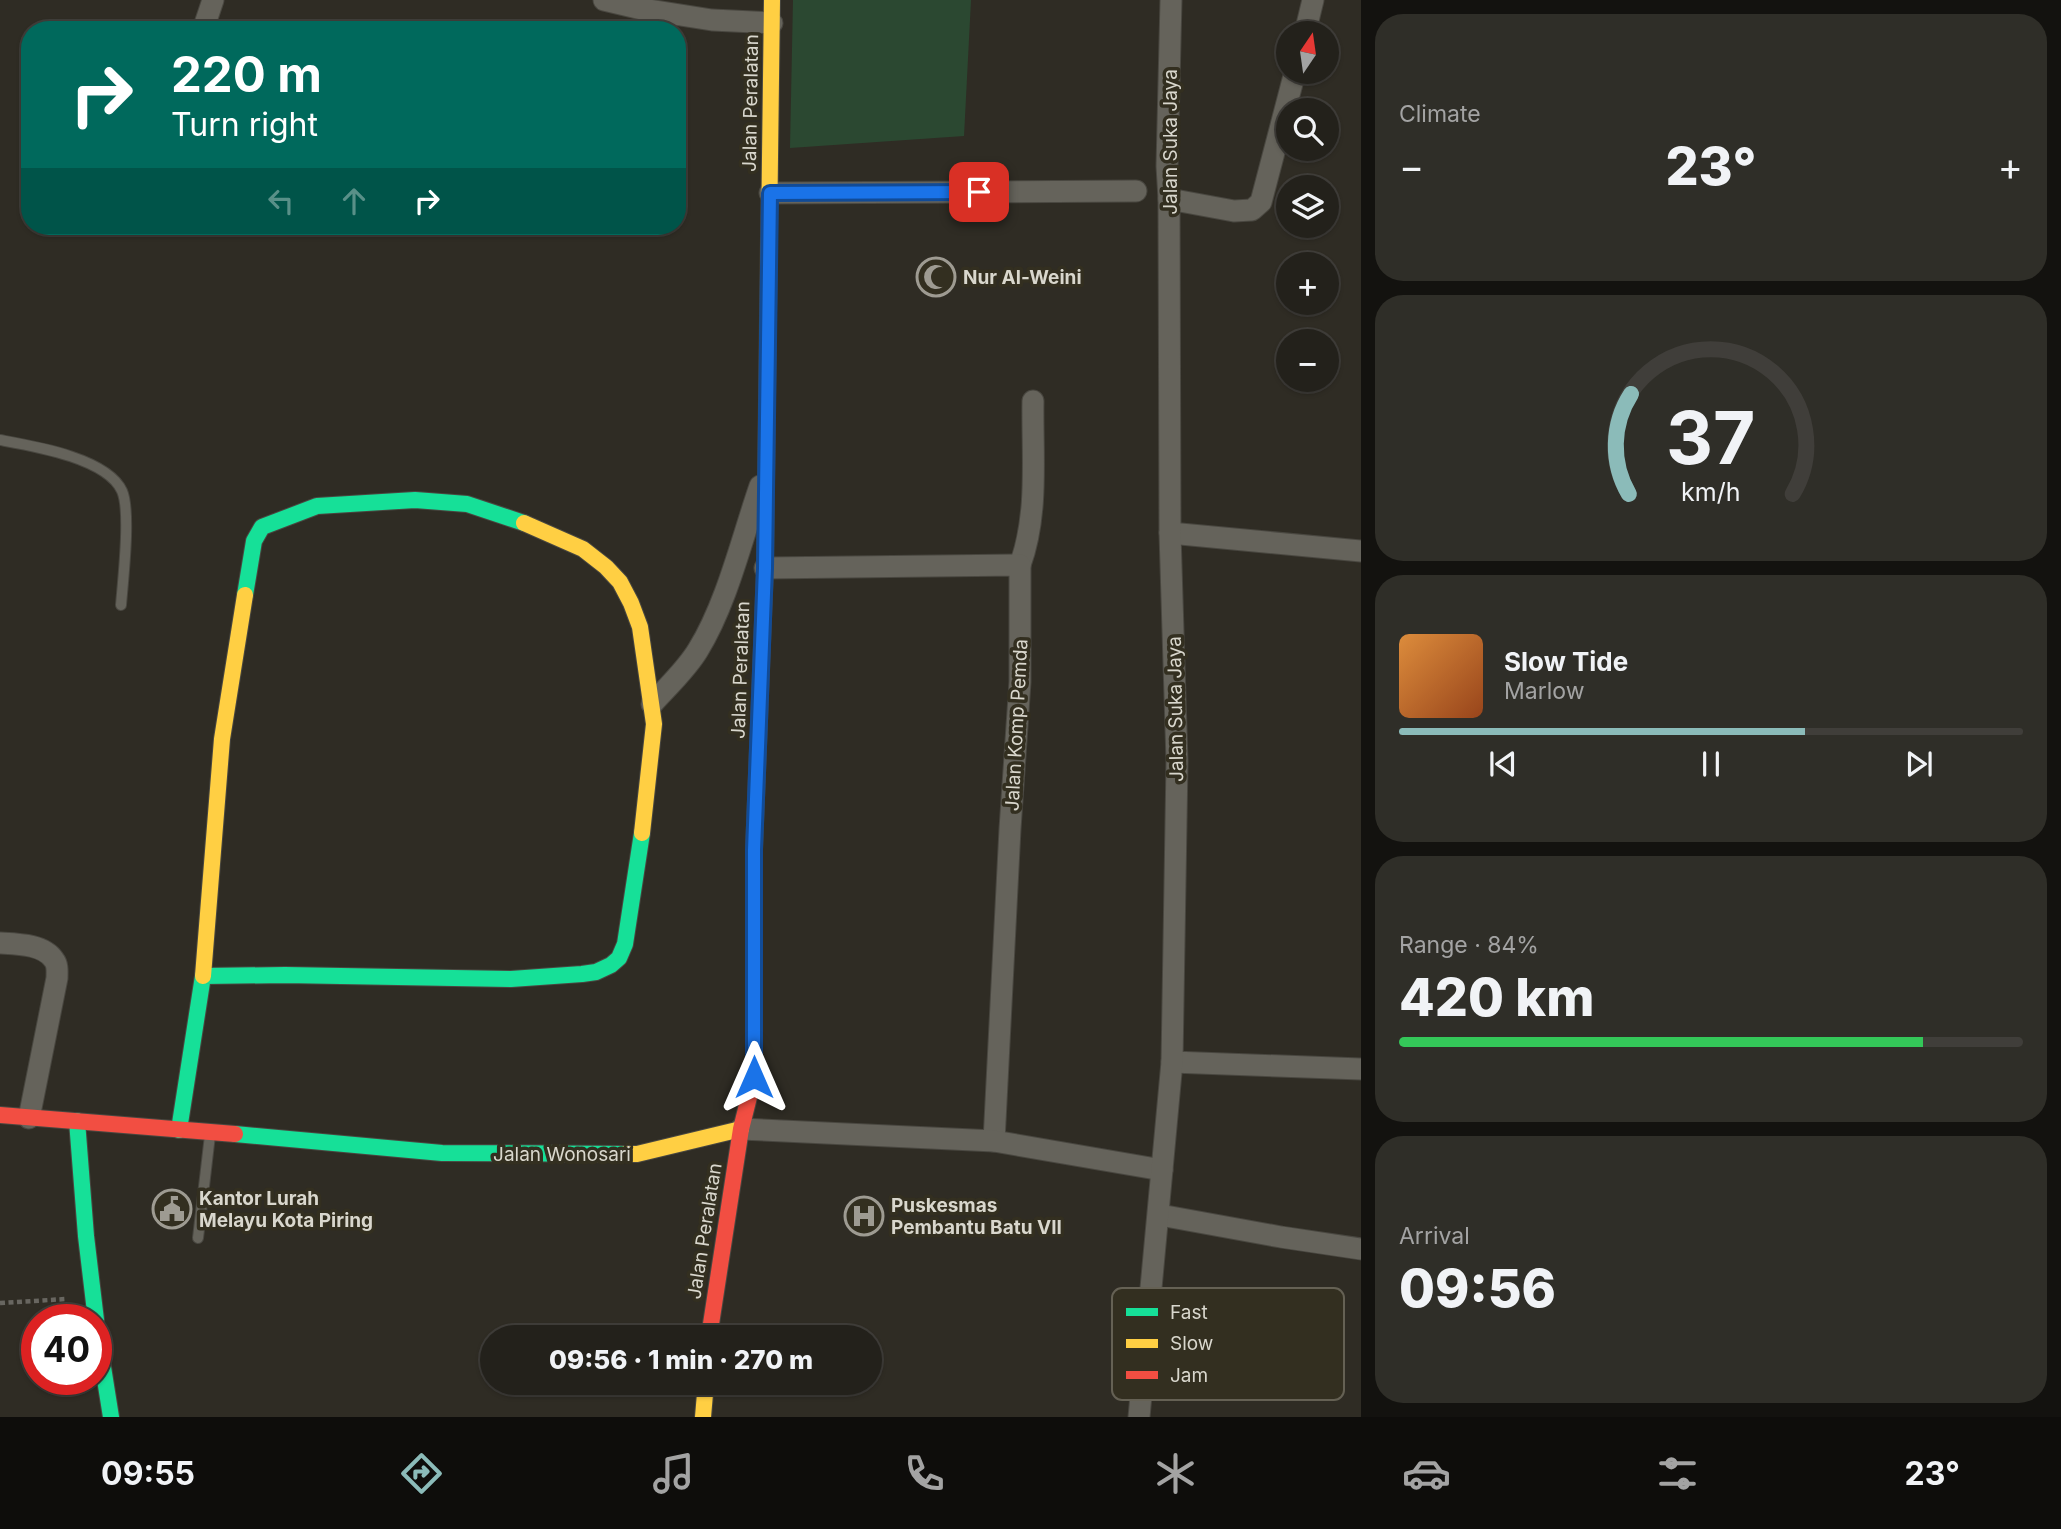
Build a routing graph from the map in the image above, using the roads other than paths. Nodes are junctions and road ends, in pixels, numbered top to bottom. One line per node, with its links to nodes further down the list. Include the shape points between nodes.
1 (213, 0): 6 (street)
2 (604, 0): 8 (street, via 712,20)
3 (772, 0): 8 (street, Jalan Peralatan)
4 (1171, 0): 12 (street, Jalan Suka Jaya)
5 (1313, 0): 7 (street)
6 (206, 21)
7 (1308, 21)
8 (772, 23): 11 (street, Jalan Peralatan)
9 (1292, 84): 12 (street, via 1261,202 1252,210 1234,211)
10 (1136, 191): 11 (street)
11 (770, 193): 15 (street, Jalan Peralatan)
12 (1169, 199): 16 (street, Jalan Suka Jaya)
13 (1033, 401): 18 (street, Jalan Komp Pemda, via 1032,511)
14 (0, 440): 20 (lane, via 47,449 100,468 115,480 124,493 126,521)
15 (766, 466): 19 (street, Jalan Peralatan); 21 (street, via 717,613 684,670)
16 (1170, 533): 17 (street); 24 (street, Jalan Suka Jaya, via 1177,762)
17 (1361, 551)
18 (1020, 565): 19 (street); 32 (street, Jalan Komp Pemda, via 1020,682)
19 (765, 568): 29 (street, Jalan Peralatan, via 754,850 754,1077)
20 (121, 605)
21 (652, 704): 23 (street, via 654,724 638,862 625,944 611,965 582,974 511,979); 23 (street, via 640,626 631,603 620,582 583,549 516,519 467,504 415,500 317,506 262,527 254,541 222,739)
22 (0, 943): 27 (street, via 27,945 44,952 57,966)
23 (202, 976): 30 (street)
24 (1172, 1062): 25 (street); 33 (street, Jalan Suka Jaya)
25 (1361, 1069)
26 (0, 1115): 27 (street, Jalan Wonosari)
27 (29, 1118): 28 (street, Jalan Wonosari)
28 (77, 1122): 30 (street, Jalan Wonosari); 38 (street)
29 (741, 1129): 31 (street, Jalan Wonosari, via 637,1154 536,1155 442,1153); 32 (street, Jalan Wonosari); 39 (street, Jalan Peralatan)
30 (178, 1130): 31 (street, Jalan Wonosari)
31 (210, 1132): 35 (lane)
32 (994, 1141): 33 (street, Jalan Wonosari)
33 (1162, 1170): 34 (street, Jalan Suka Jaya)
34 (1160, 1215): 36 (street, via 1281,1237); 37 (street, Jalan Suka Jaya)
35 (198, 1238)
36 (1361, 1244)
37 (1152, 1288)
38 (94, 1304)
39 (711, 1325)
40 (108, 1395): 42 (street)
41 (705, 1395): 43 (street)
42 (111, 1417)
43 (703, 1417)

